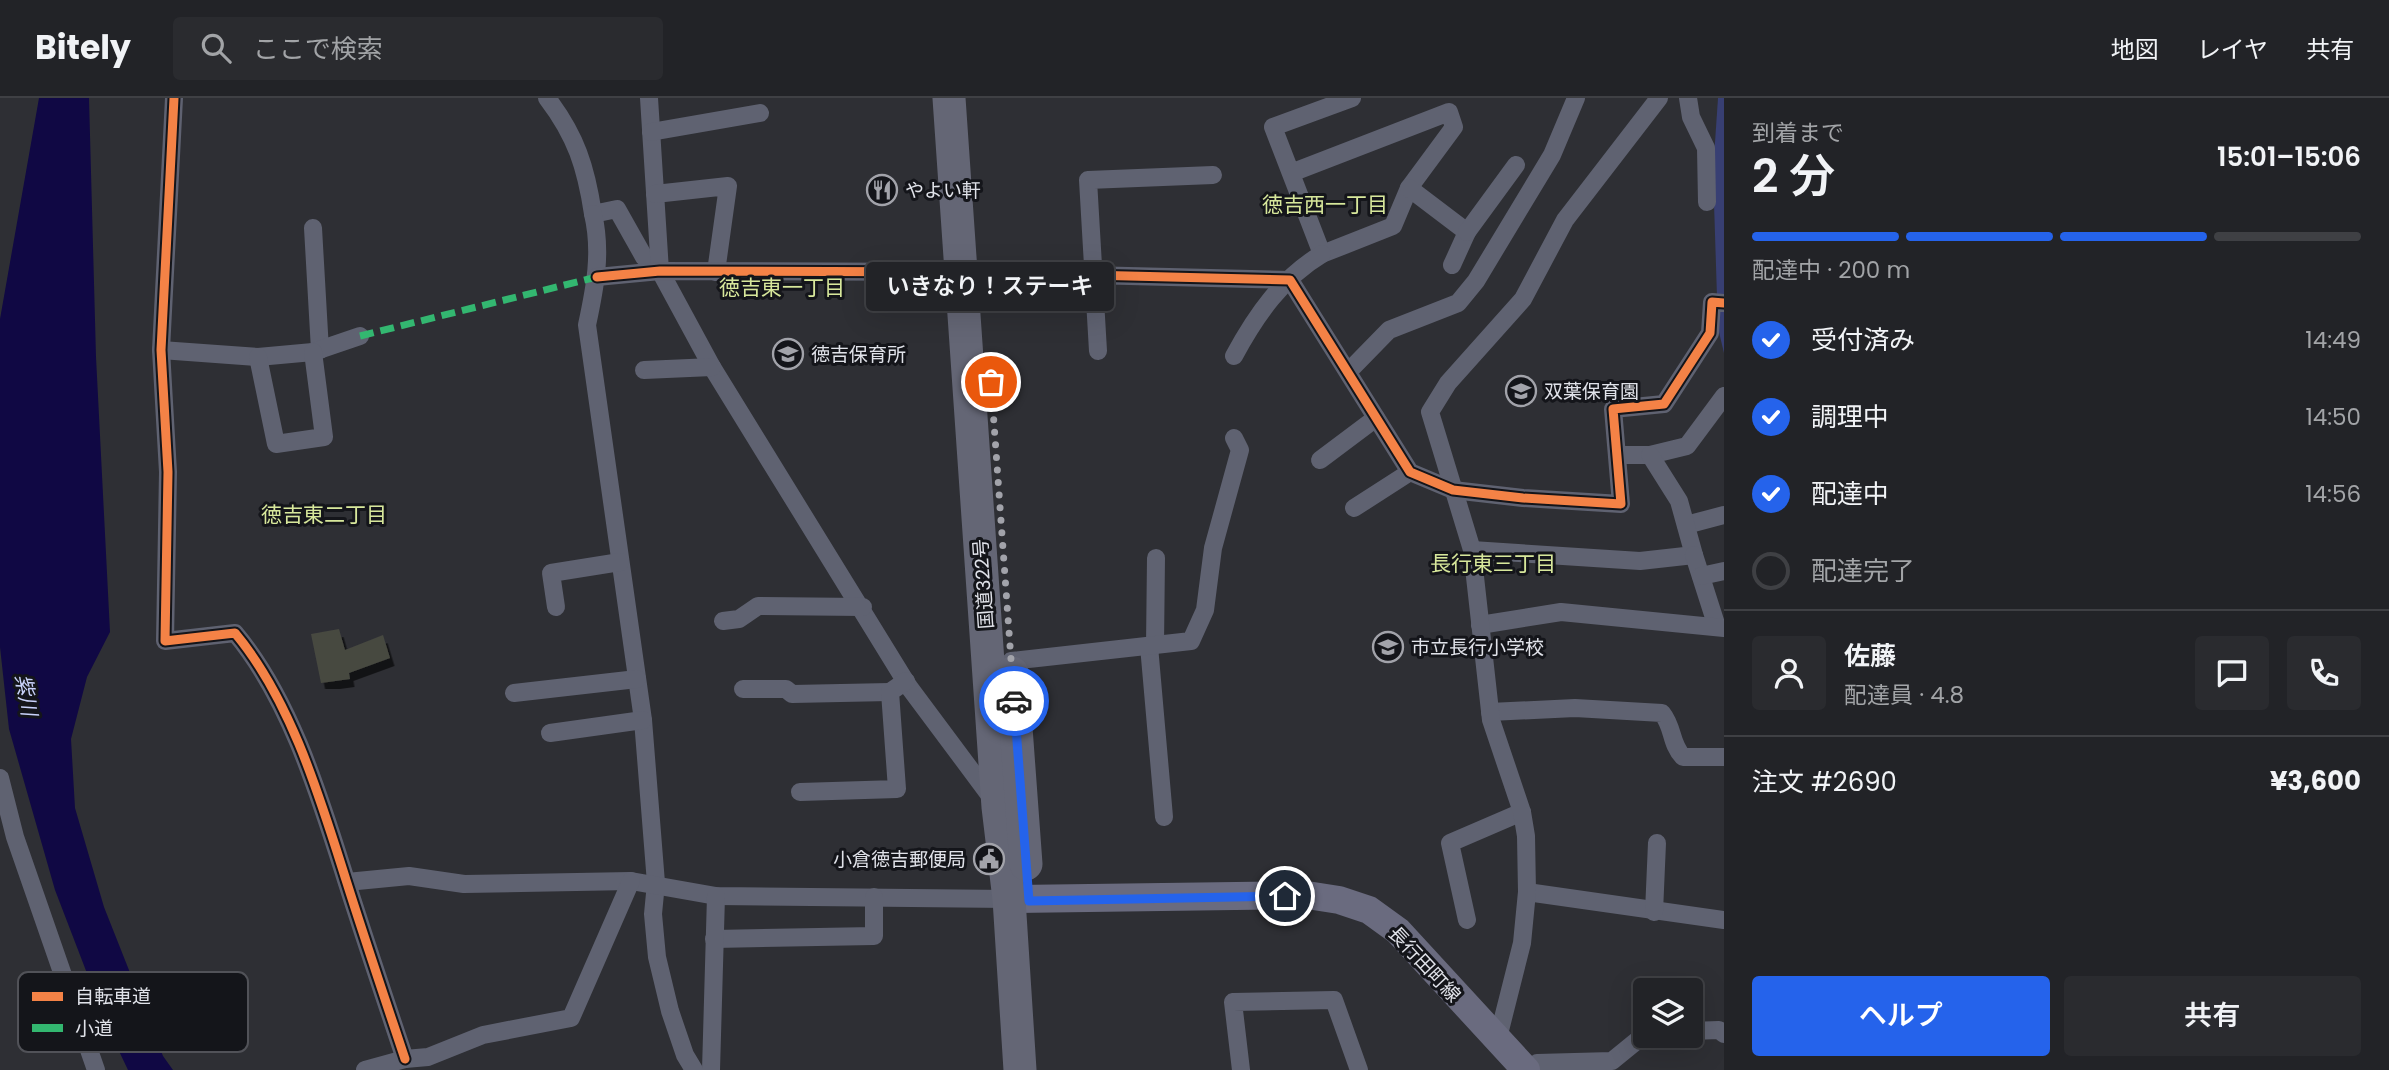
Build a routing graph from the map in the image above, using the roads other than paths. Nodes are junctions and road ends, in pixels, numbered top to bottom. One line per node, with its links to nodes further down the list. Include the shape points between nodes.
1 (174, 98): 31 (street)
2 (547, 98): 18 (street, via 567,125 587,171)
3 (649, 98): 11 (street)
4 (949, 98): 25 (highway, 国道322号)
5 (971, 98): 25 (highway, 国道322号)
6 (1352, 98): 13 (street, via 1273,127)
7 (1576, 98): 38 (street, via 1552,155 1458,303 1390,330)
8 (1659, 98): 46 (street, via 1565,220 1523,299 1448,383 1430,412)
9 (1688, 98): 17 (street, via 1691,117 1706,148)
10 (760, 113): 11 (street)
11 (651, 132): 16 (street)
12 (1516, 164): 20 (street)
13 (1291, 173): 15 (street, via 1449,112 1454,127); 21 (street)
14 (1213, 175): 26 (street, via 1088,180)
15 (1409, 188): 20 (street); 21 (street, via 1393,226)
16 (655, 194): 23 (street); 24 (street, via 728,186)
17 (1707, 202)
18 (593, 214): 23 (street, via 617,209 643,257); 27 (street)
19 (313, 228): 32 (street)
20 (1466, 232): 22 (street)
21 (1322, 254): 28 (street, via 1299,268)
22 (1452, 265)
23 (660, 271): 24 (street); 27 (street); 36 (street)
24 (716, 272): 25 (street)
25 (973, 273): 26 (street); 62 (highway, 国道322号); 74 (highway, 国道322号)
26 (1093, 277): 28 (street); 33 (street)
27 (597, 278): 53 (street, via 587,325)
28 (1290, 280): 34 (street, via 1256,314); 38 (street)
29 (1724, 303): 43 (street, via 1712,302 1710,333 1664,404 1613,409)
30 (360, 336): 32 (street)
31 (161, 350): 35 (street); 79 (street, via 168,472 165,641 235,633 250,651 299,744)
32 (316, 351): 35 (street); 35 (street, via 324,437 276,444)
33 (1098, 351)
34 (1234, 356)
35 (258, 358)
36 (712, 367): 37 (street); 57 (street)
37 (644, 370)
38 (1348, 372): 40 (street)
39 (1724, 396): 42 (street, via 1687,446)
40 (1376, 418): 44 (street); 45 (street)
41 (1234, 438): 61 (street, via 1240,450 1213,548 1205,610 1191,642)
42 (1650, 455): 43 (street); 49 (street, via 1679,500)
43 (1617, 456): 46 (street, via 1621,504)
44 (1320, 460)
45 (1410, 472): 46 (street); 47 (street)
46 (1453, 490): 50 (street)
47 (1354, 508)
48 (1724, 514): 49 (street)
49 (1686, 525): 51 (street)
50 (1472, 550): 51 (street, via 1640,561); 59 (street)
51 (1694, 555): 55 (street)
52 (1156, 558): 61 (street)
53 (620, 562): 56 (street, via 551,573); 63 (street)
54 (1724, 571): 55 (street)
55 (1701, 576): 60 (street)
56 (556, 607)
57 (863, 607): 58 (street, via 758,606 739,619); 64 (street)
58 (723, 621)
59 (1480, 625): 60 (street, via 1561,612); 68 (street)
60 (1720, 628)
61 (1152, 646): 62 (street); 76 (street)
62 (1011, 661): 84 (highway, 国道322号)
63 (637, 680): 67 (street); 69 (street)
64 (906, 681): 66 (street); 74 (street)
65 (743, 689): 66 (street, via 786,689 792,694)
66 (890, 692): 73 (street, via 897,789)
67 (514, 693)
68 (1490, 712): 71 (street, via 1575,708 1662,713 1672,725 1674,747 1683,757); 75 (street)
69 (643, 720): 70 (street); 80 (street)
70 (551, 733)
71 (1724, 757)
72 (0, 778): 89 (street, via 15,837)
73 (800, 792)
74 (998, 807): 84 (highway, 国道322号)
75 (1522, 812): 81 (street); 86 (street, via 1450,843)
76 (1164, 817)
77 (1657, 843): 85 (street)
78 (631, 881): 79 (street, via 464,884 409,876); 80 (street); 96 (street, via 571,1018 483,1035)
79 (347, 882): 95 (street)
80 (656, 883): 82 (street); 99 (street, via 657,957 670,1011)
81 (1527, 891): 85 (street); 92 (street, via 1522,943)
82 (716, 895): 83 (street); 88 (street)
83 (874, 897): 84 (street); 88 (street, via 874,936)
84 (1019, 900): 92 (main road, 長行田町線, via 1307,895 1339,900 1369,910 1398,931); 101 (highway, 国道322号); 102 (highway, 国道322号)
85 (1654, 912): 87 (street)
86 (1467, 920)
87 (1724, 920)
88 (715, 939): 100 (street)
89 (62, 972)
90 (1703, 1031): 91 (street)
91 (1724, 1034)
92 (1497, 1042): 105 (main road, 長行田町線)
93 (1633, 1044): 105 (street, via 1612,1061 1537,1063)
94 (90, 1052): 97 (street)
95 (405, 1059): 96 (street); 98 (street)
96 (430, 1064)
97 (96, 1070)
98 (365, 1070)
99 (694, 1070)
100 (711, 1070)
101 (1020, 1070)
102 (1039, 1070)
103 (1241, 1070): 104 (street, via 1233,1002 1334,1000)
104 (1359, 1070)
105 (1527, 1070)

